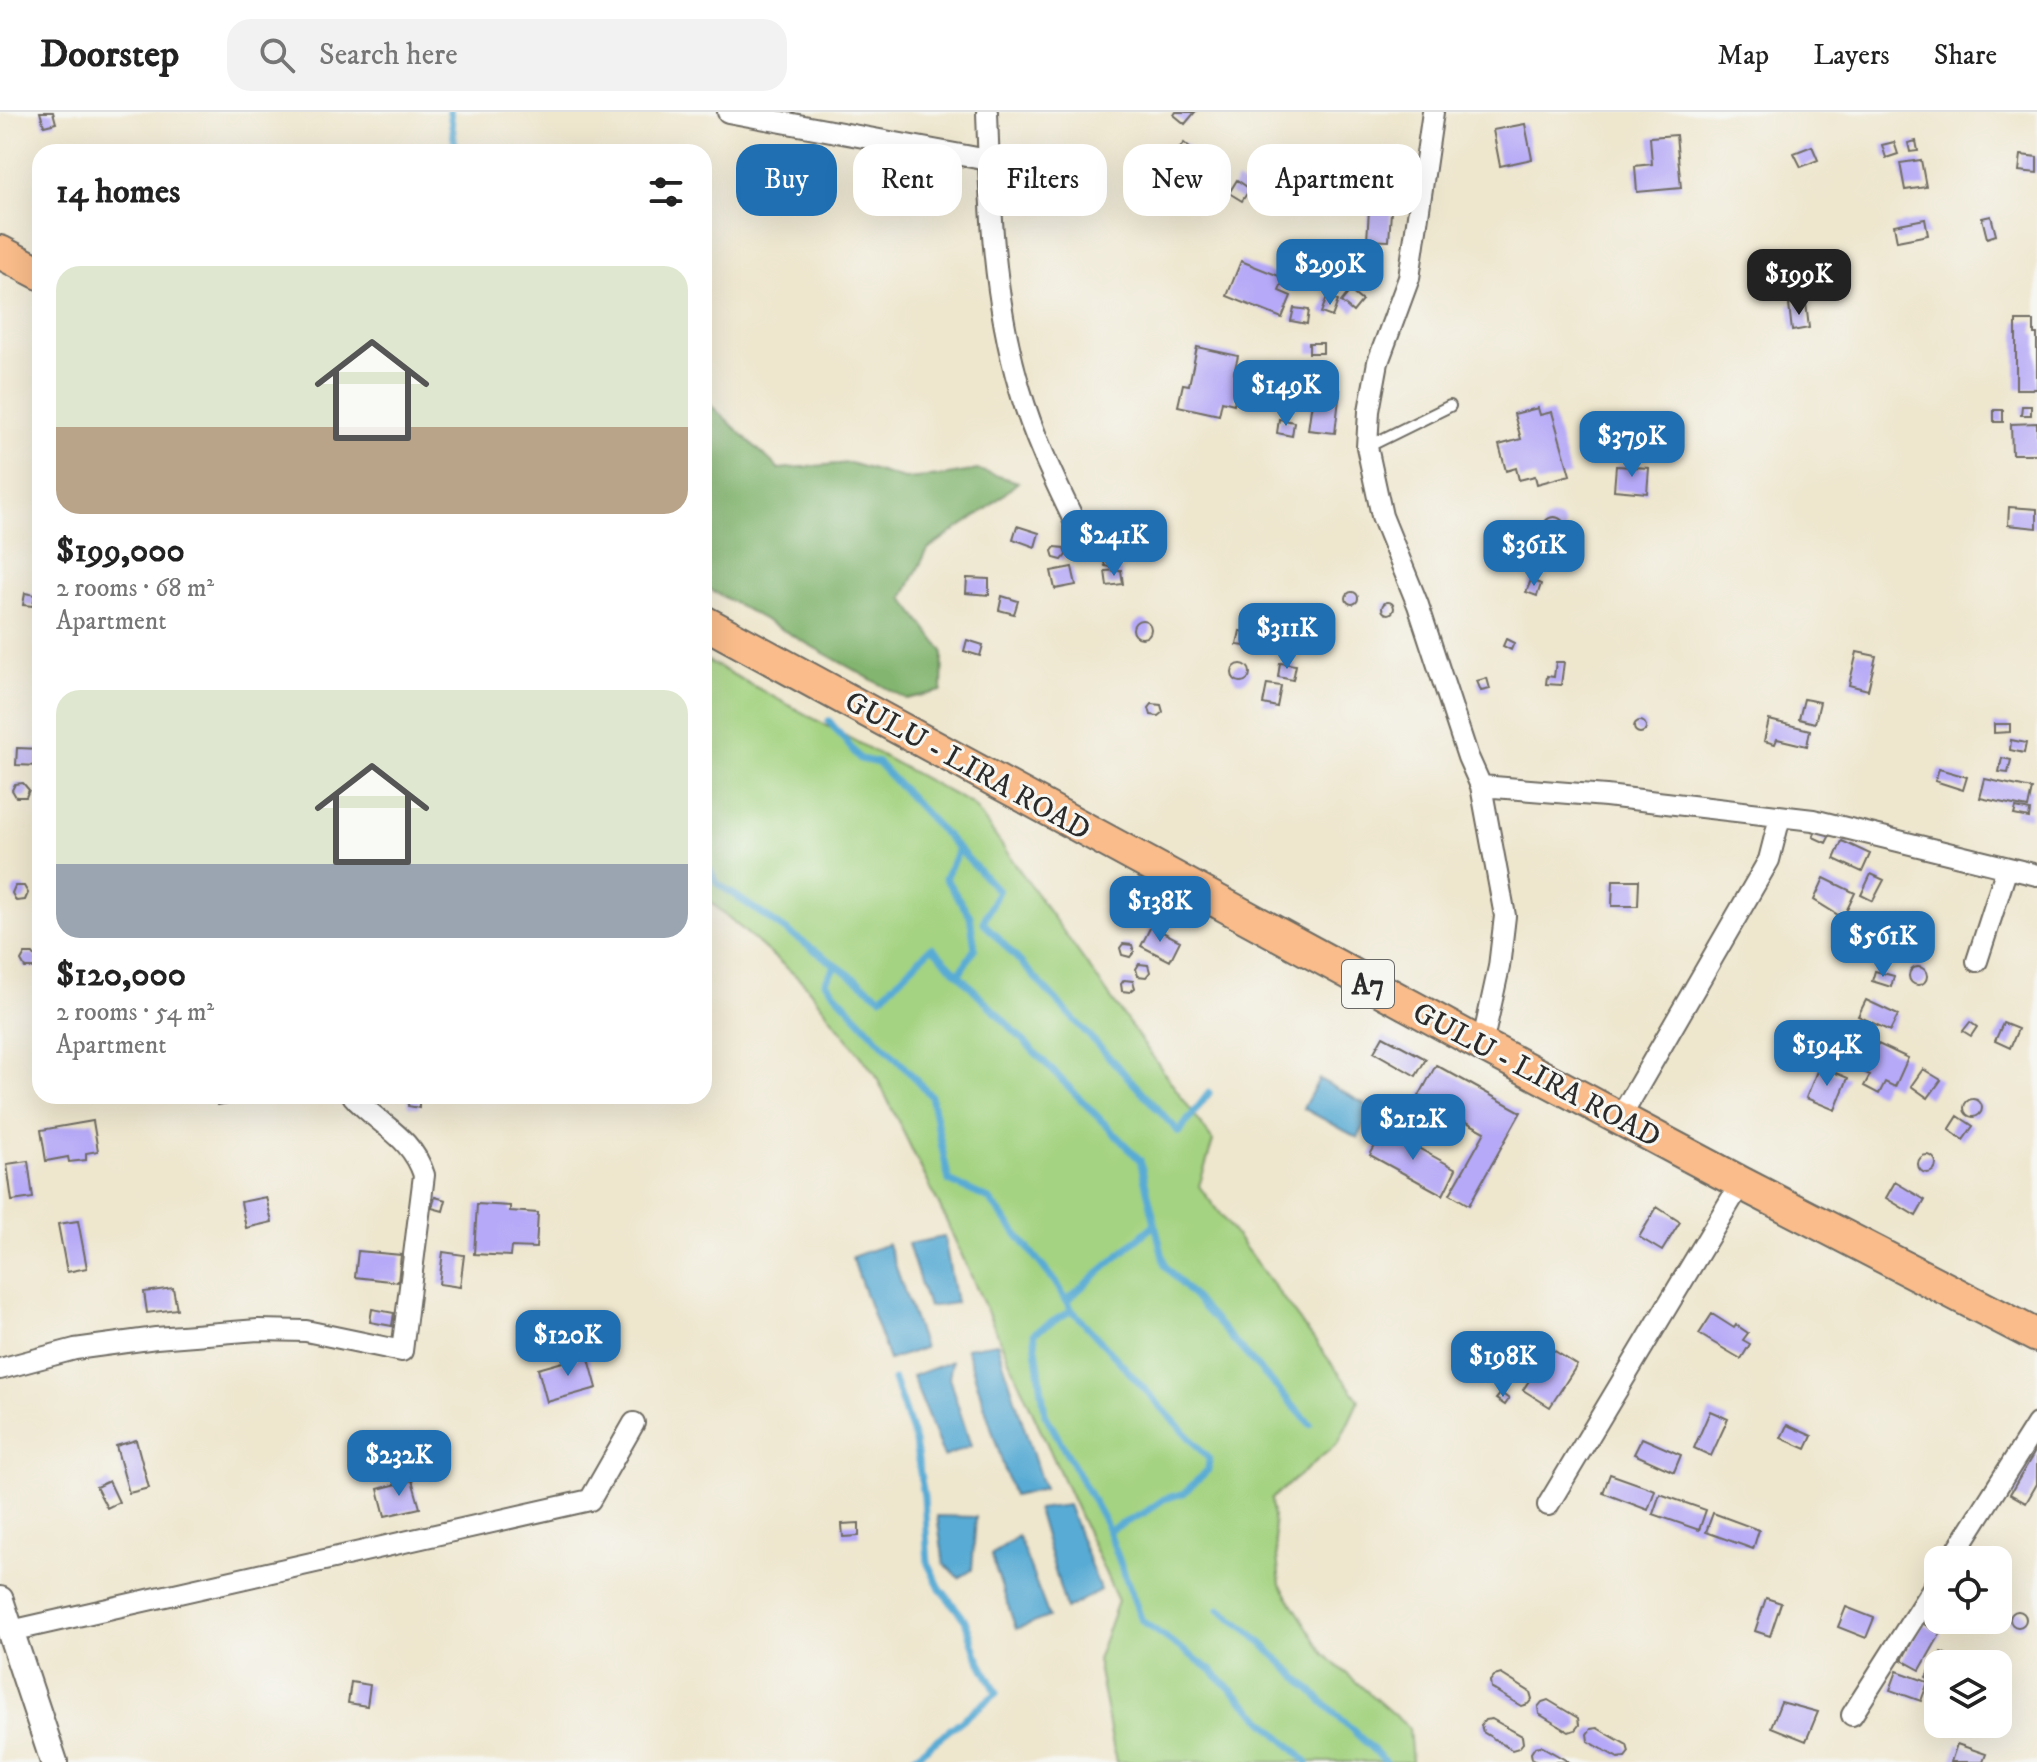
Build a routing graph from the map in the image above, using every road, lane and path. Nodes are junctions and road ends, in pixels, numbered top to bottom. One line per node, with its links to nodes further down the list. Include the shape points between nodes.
1 (728, 112): 5 (street)
2 (987, 112): 4 (street)
3 (1433, 112): 10 (street, via 1411,267 1372,386)
4 (988, 144)
5 (978, 158)
6 (991, 216): 11 (street, via 1001,316 1024,404)
7 (0, 252): 8 (main road)
8 (32, 269)
9 (1450, 406): 10 (lane)
10 (1367, 447): 13 (street, via 1382,516)
11 (1079, 531)
12 (712, 626): 18 (main road, GULU - LIRA ROAD / A7)
13 (1481, 786): 14 (street); 18 (street, via 1505,916)
14 (1780, 817): 15 (street, via 1838,825); 20 (street, via 1769,860)
15 (2007, 868): 16 (street); 17 (street)
16 (2037, 875)
17 (1977, 961)
18 (1482, 1045): 20 (main road, GULU - LIRA ROAD / A7)
19 (362, 1104): 23 (street, via 410,1146 424,1175 402,1351 270,1329 75,1349)
20 (1620, 1118): 21 (main road, GULU - LIRA ROAD / A7)
21 (1741, 1183): 22 (main road, GULU - LIRA ROAD / A7); 26 (street)
22 (2037, 1336)
23 (0, 1369)
24 (634, 1423): 30 (street, via 590,1500)
25 (2037, 1424): 27 (street)
26 (1548, 1505)
27 (1960, 1546)
28 (0, 1600): 30 (street)
29 (1924, 1602): 31 (street)
30 (11, 1631): 32 (street)
31 (1852, 1715)
32 (54, 1762)

